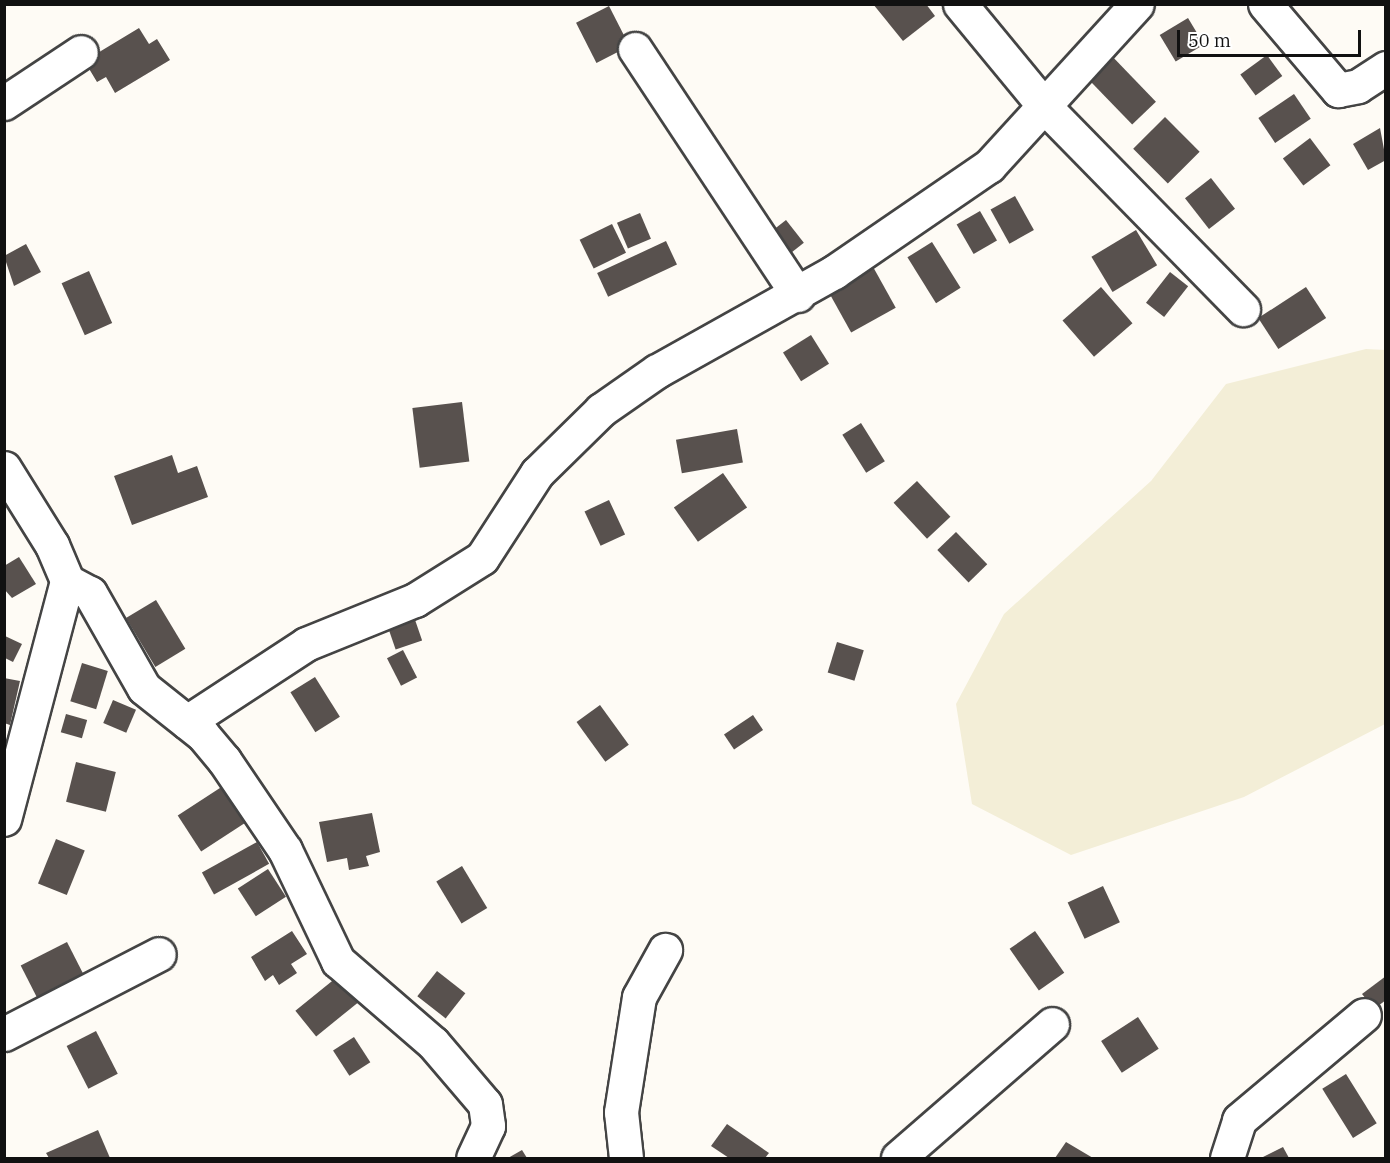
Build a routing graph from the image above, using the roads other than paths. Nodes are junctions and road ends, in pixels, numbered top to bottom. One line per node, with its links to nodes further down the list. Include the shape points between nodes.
1 (960, 4): 8 (street)
2 (1137, 4): 8 (street)
3 (1266, 4): 6 (street, via 1338,90 1358,86)
4 (635, 50): 9 (street)
5 (81, 52): 7 (street)
6 (1386, 68)
7 (4, 103)
8 (1045, 107): 9 (street, via 989,166); 10 (street)
9 (798, 295): 13 (street, via 657,372 601,410 537,473 482,558 415,600 306,644)
10 (1243, 309)
11 (4, 468): 12 (street, via 52,545)
12 (67, 581): 13 (street, via 90,593 144,688); 14 (street)
13 (187, 722): 20 (street, via 224,760 285,850 338,960 433,1043 485,1104 488,1126)
14 (4, 819)
15 (665, 950): 21 (street, via 639,997 621,1112)
16 (159, 954): 19 (street)
17 (1364, 1015): 23 (street, via 1239,1120)
18 (1052, 1024): 22 (street)
19 (4, 1034)
20 (473, 1158)
21 (626, 1158)
22 (898, 1158)
23 (1227, 1158)

